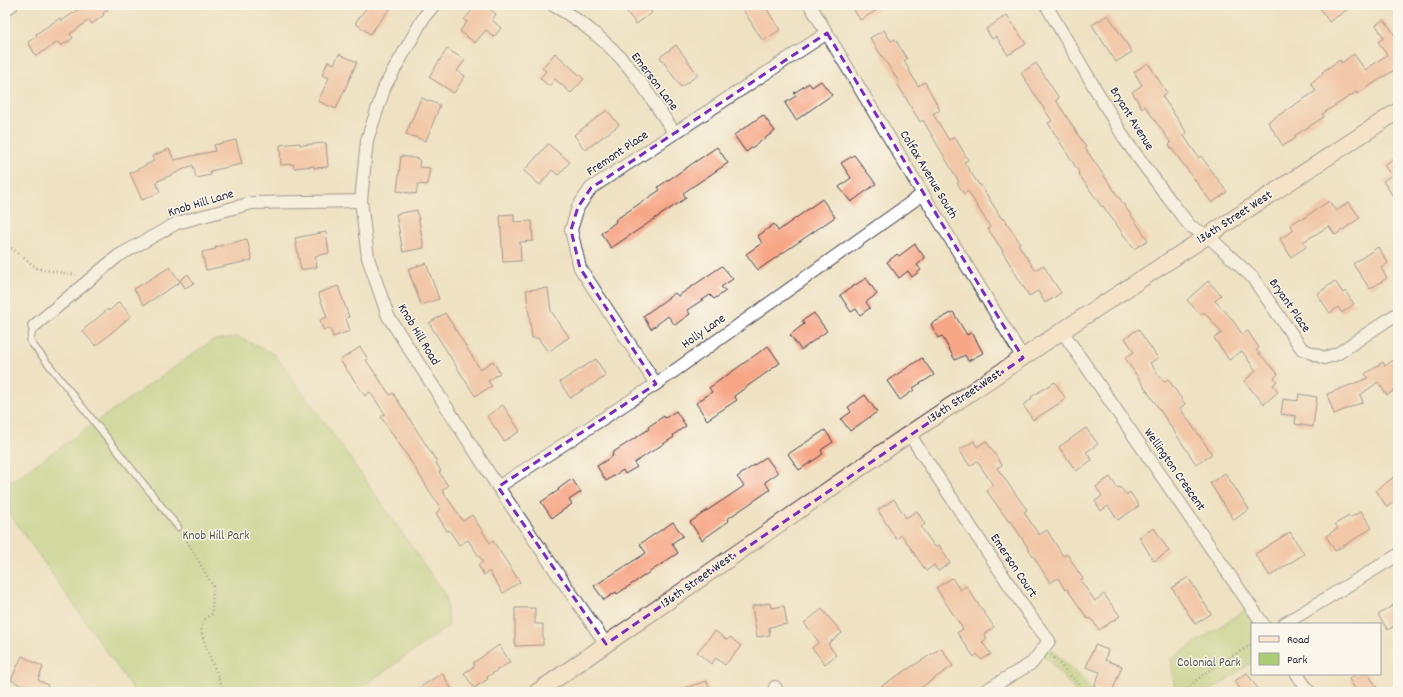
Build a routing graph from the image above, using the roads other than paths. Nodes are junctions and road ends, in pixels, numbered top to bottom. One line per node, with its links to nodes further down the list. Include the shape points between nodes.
1 (12, 5): 6 (street)
2 (434, 5): 11 (street, Knob Hill Road, via 424,17 385,86 367,140)
3 (554, 5): 9 (street, Emerson Lane, via 600,37 634,74)
4 (810, 5): 7 (street, Colfax Avenue South)
5 (1046, 5): 12 (street, Bryant Avenue, via 1126,141 1190,226)
6 (5, 10)
7 (827, 33): 9 (street, Fremont Place); 10 (street, Colfax Avenue South)
8 (1398, 111): 12 (street, 136th Street West)
9 (674, 133): 17 (street, Fremont Place, via 591,188 578,207 571,230 580,268)
10 (923, 194): 16 (street, Colfax Avenue South); 17 (street, Holly Lane)
11 (361, 201): 14 (street, Knob Hill Lane, via 252,203 177,223 118,256); 19 (street, Knob Hill Road, via 368,258 388,316)
12 (1208, 236): 13 (street, Bryant Place, via 1252,277 1302,349 1324,358 1337,354); 15 (street, 136th Street West)
13 (1398, 313)
14 (34, 326): 20 (lane, via 30,341)
15 (1062, 331): 16 (street, 136th Street West); 22 (street, Wellington Crescent)
16 (1023, 358): 18 (street, 136th Street West)
17 (656, 384): 19 (street, Holly Lane)
18 (909, 434): 24 (street, 136th Street West); 27 (street, Emerson Court, via 1049,641 1032,663)
19 (498, 488): 24 (street, Knob Hill Road)
20 (178, 526)
21 (1398, 555): 23 (street)
22 (1262, 623)
23 (1286, 623)
24 (606, 644): 26 (street, 136th Street West)
25 (1298, 675): 28 (street)
26 (537, 692)
27 (983, 692)
28 (1309, 692)

